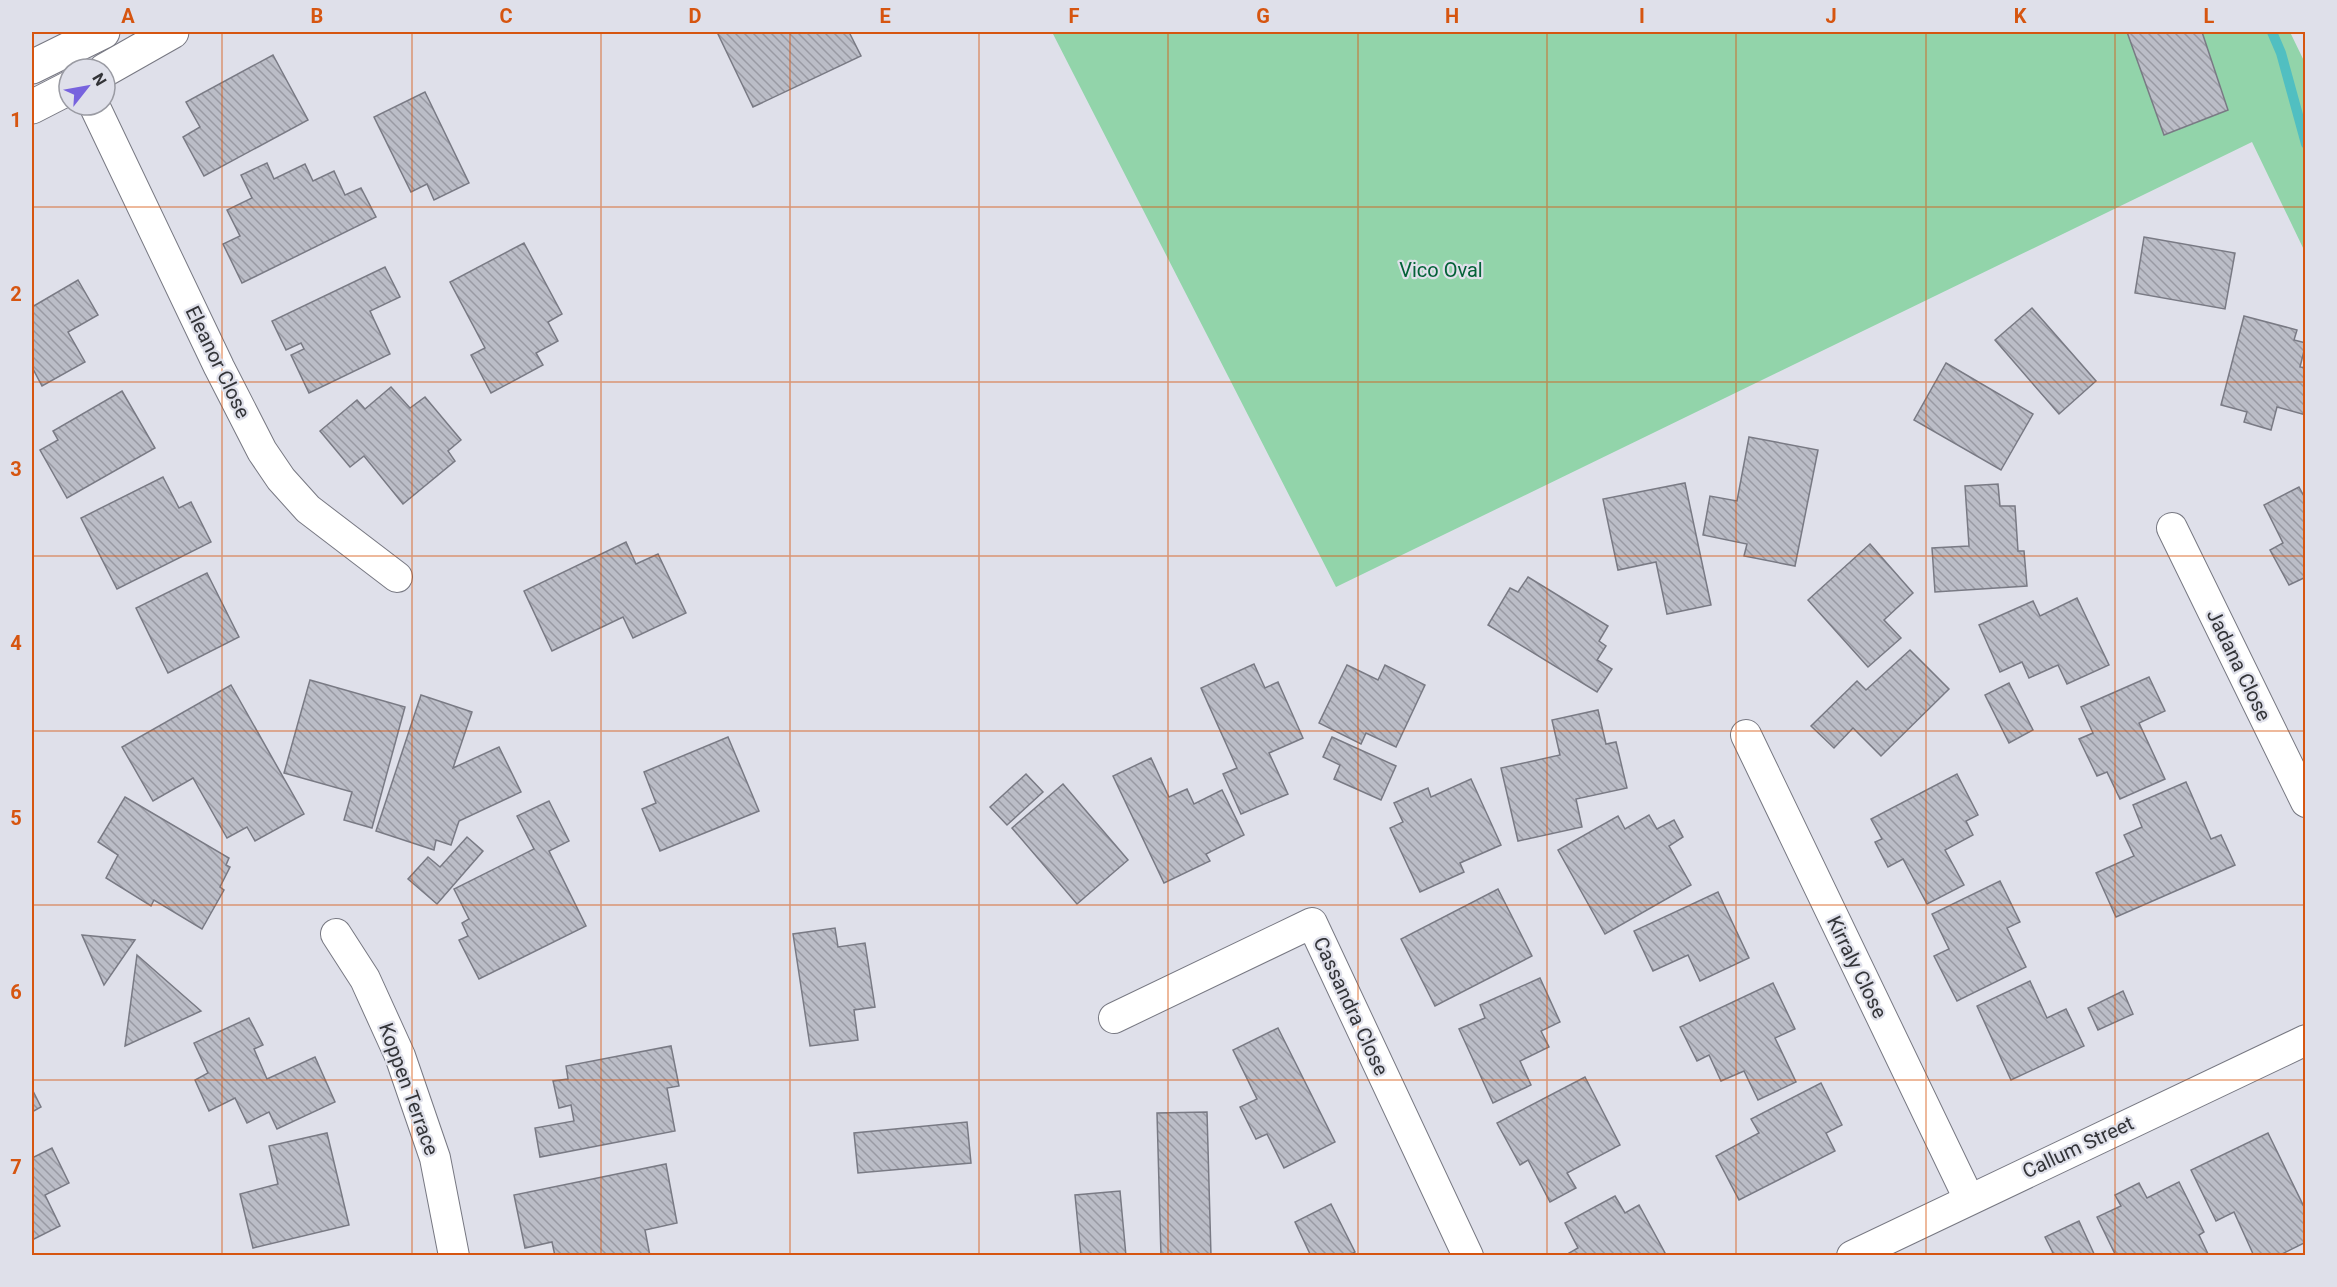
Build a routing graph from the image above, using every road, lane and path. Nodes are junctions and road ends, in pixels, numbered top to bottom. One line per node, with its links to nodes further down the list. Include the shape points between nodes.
1 (103, 32): 3 (street)
2 (172, 32): 5 (street)
3 (72, 57)
4 (57, 62): 6 (street)
5 (117, 63)
6 (32, 67)
7 (57, 94): 8 (street)
8 (32, 107)
9 (100, 117): 11 (street, Eleanor Close, via 262,451 308,508)
10 (2172, 528): 13 (street, Jadana Close)
11 (397, 577)
12 (1746, 735): 17 (street, Kirraly Close)
13 (2306, 802)
14 (336, 934): 18 (street, Koppen Terrace, via 365,979 400,1056 435,1158)
15 (1114, 1018): 19 (street, Cassandra Close, via 1312,923)
16 (2304, 1045): 17 (street, Callum Street)
17 (1969, 1199): 20 (street, Callum Street)
18 (454, 1256)
19 (1468, 1256)
20 (1852, 1256)

